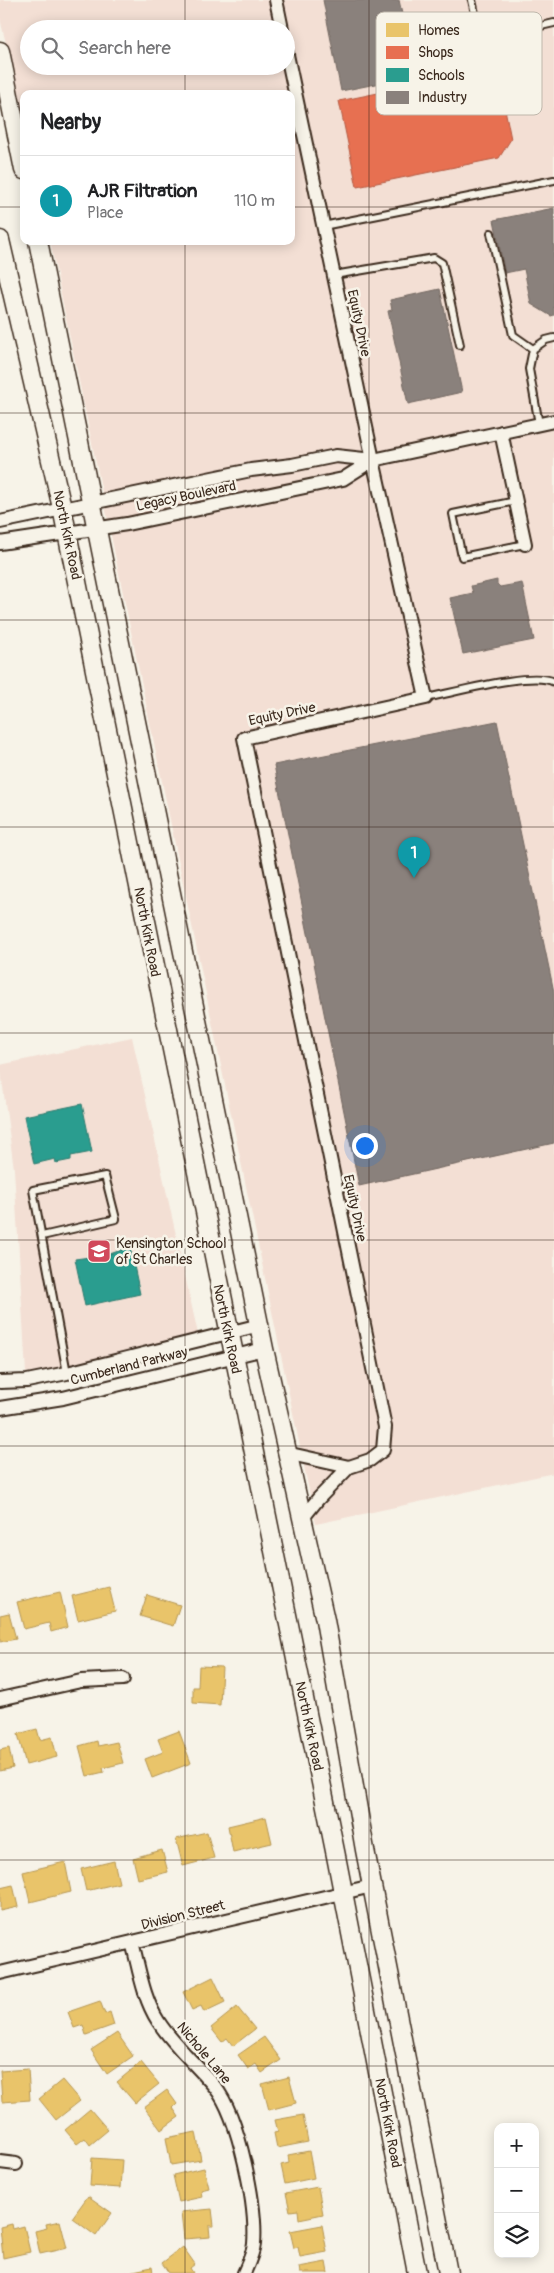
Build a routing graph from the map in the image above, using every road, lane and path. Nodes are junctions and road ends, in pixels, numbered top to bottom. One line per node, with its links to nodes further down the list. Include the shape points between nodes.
1 (276, 0): 2 (street)
2 (280, 20)
3 (0, 51): 7 (main road)
4 (291, 75): 5 (street, Equity Drive)
5 (294, 90)
6 (295, 93): 9 (street, Equity Drive)
7 (20, 150)
8 (554, 180): 9 (lane)
9 (323, 226): 13 (street, Equity Drive)
10 (491, 233): 16 (lane, via 514,335)
11 (0, 240): 23 (main road, North Kirk Road)
12 (39, 245): 22 (main road)
13 (334, 275): 15 (lane, via 434,258 442,263); 20 (street, Equity Drive)
14 (554, 338): 16 (lane)
15 (460, 345)
16 (533, 349): 18 (lane, via 529,369)
17 (554, 421): 18 (street, Legacy Boulevard)
18 (539, 424): 19 (street, Legacy Boulevard)
19 (501, 432): 20 (street, Legacy Boulevard); 21 (street)
20 (372, 460): 22 (street, Legacy Boulevard, via 336,456); 25 (street, Legacy Boulevard, via 343,479); 30 (street, Equity Drive)
21 (516, 501): 28 (street); 28 (lane, via 453,514 462,557)
22 (90, 502): 23 (street, Legacy Boulevard); 25 (main road)
23 (62, 508): 24 (street, Legacy Boulevard); 26 (main road, North Kirk Road)
24 (0, 522)
25 (96, 528): 26 (street, Legacy Boulevard); 32 (main road)
26 (66, 532): 27 (street, Legacy Boulevard); 33 (main road, North Kirk Road)
27 (0, 543)
28 (525, 544)
29 (554, 682): 30 (lane, via 525,678)
30 (426, 698): 40 (street, Equity Drive, via 244,738 385,1427 383,1450 370,1460)
31 (42, 1236): 31 (lane, via 116,1219 105,1176 33,1190); 36 (lane)
32 (260, 1325): 33 (street, Cumberland Parkway); 34 (main road)
33 (228, 1332): 35 (main road, North Kirk Road); 36 (street, Cumberland Parkway)
34 (264, 1349): 35 (street, Cumberland Parkway); 39 (main road)
35 (233, 1355): 38 (street, Cumberland Parkway, via 63,1398); 45 (main road, North Kirk Road)
36 (67, 1373): 37 (street, Cumberland Parkway, via 27,1381)
37 (0, 1382)
38 (0, 1408)
39 (286, 1453): 40 (street); 41 (main road)
40 (350, 1467): 41 (street, Equity Drive)
41 (302, 1519): 44 (main road, via 325,1620)
42 (123, 1679): 43 (street, via 81,1681)
43 (0, 1699)
44 (372, 1886): 45 (street, Division Street); 52 (main road)
45 (343, 1891): 46 (street, Division Street); 51 (main road, North Kirk Road)
46 (132, 1942): 47 (street, Division Street); 50 (street, Nichole Lane, via 147,2000 157,2021 215,2087 228,2108 238,2135 252,2212 254,2244)
47 (0, 1973)
48 (0, 2162): 49 (street)
49 (16, 2164)
50 (244, 2273)
51 (417, 2273)
52 (448, 2273)

